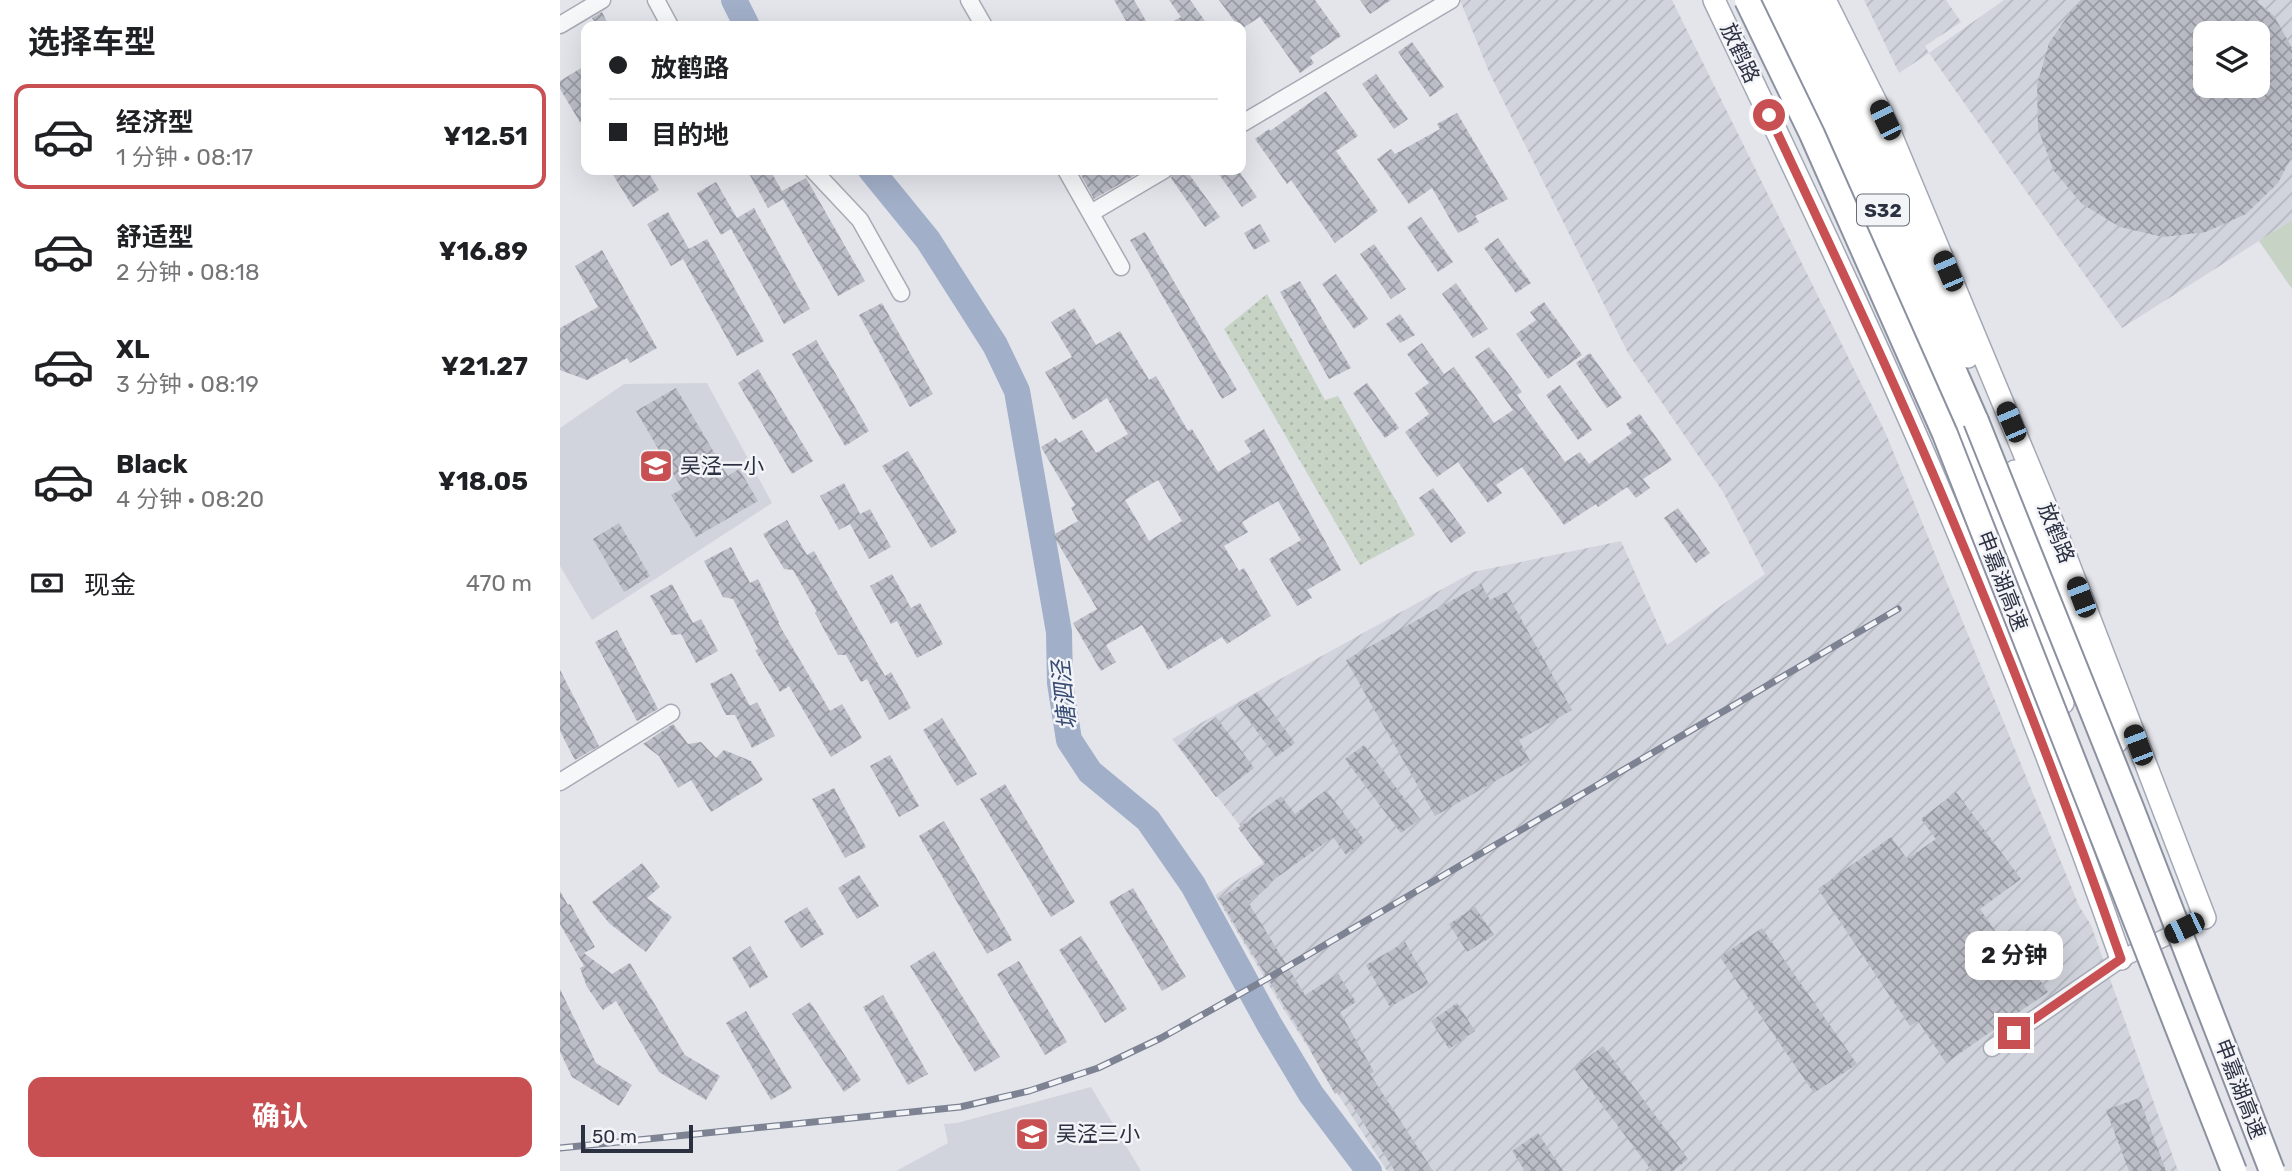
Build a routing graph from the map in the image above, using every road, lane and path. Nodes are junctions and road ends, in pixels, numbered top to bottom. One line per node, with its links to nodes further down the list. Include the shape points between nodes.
1 (602, 0): 14 (street)
2 (656, 0): 12 (street)
3 (969, 0): 13 (street)
4 (1451, 0): 15 (street)
5 (1714, 0): 25 (main road, 放鹤路, via 1824,230 1942,495 2062,794)
6 (1730, 0): 8 (main road, bridge, via 1961,509 2080,808 2128,874 1932,371 1854,185)
7 (1747, 0): 27 (highway, 申嘉湖高速 / S32, bridge, via 1812,134 1945,434)
8 (1764, 0)
9 (1787, 0): 10 (main road, 放鹤路, bridge, via 1996,458 2150,869 2134,787 2039,528 1898,196); 28 (highway, 申嘉湖高速 / S32, bridge, via 1976,421)
10 (1805, 0)
11 (1825, 0): 24 (main road, 放鹤路, via 1885,120 2053,523)
12 (667, 21)
13 (981, 21)
14 (560, 25)
15 (1246, 121)
16 (818, 175): 21 (street, via 860,220)
17 (1069, 175): 19 (street)
18 (1156, 175): 19 (street)
19 (1091, 213): 20 (street)
20 (1121, 267)
21 (901, 293)
22 (671, 713): 23 (street)
23 (560, 782)
24 (2205, 918): 25 (street)
25 (2121, 959): 26 (street)
26 (1992, 1048)
27 (2234, 1171)
28 (2272, 1171)

